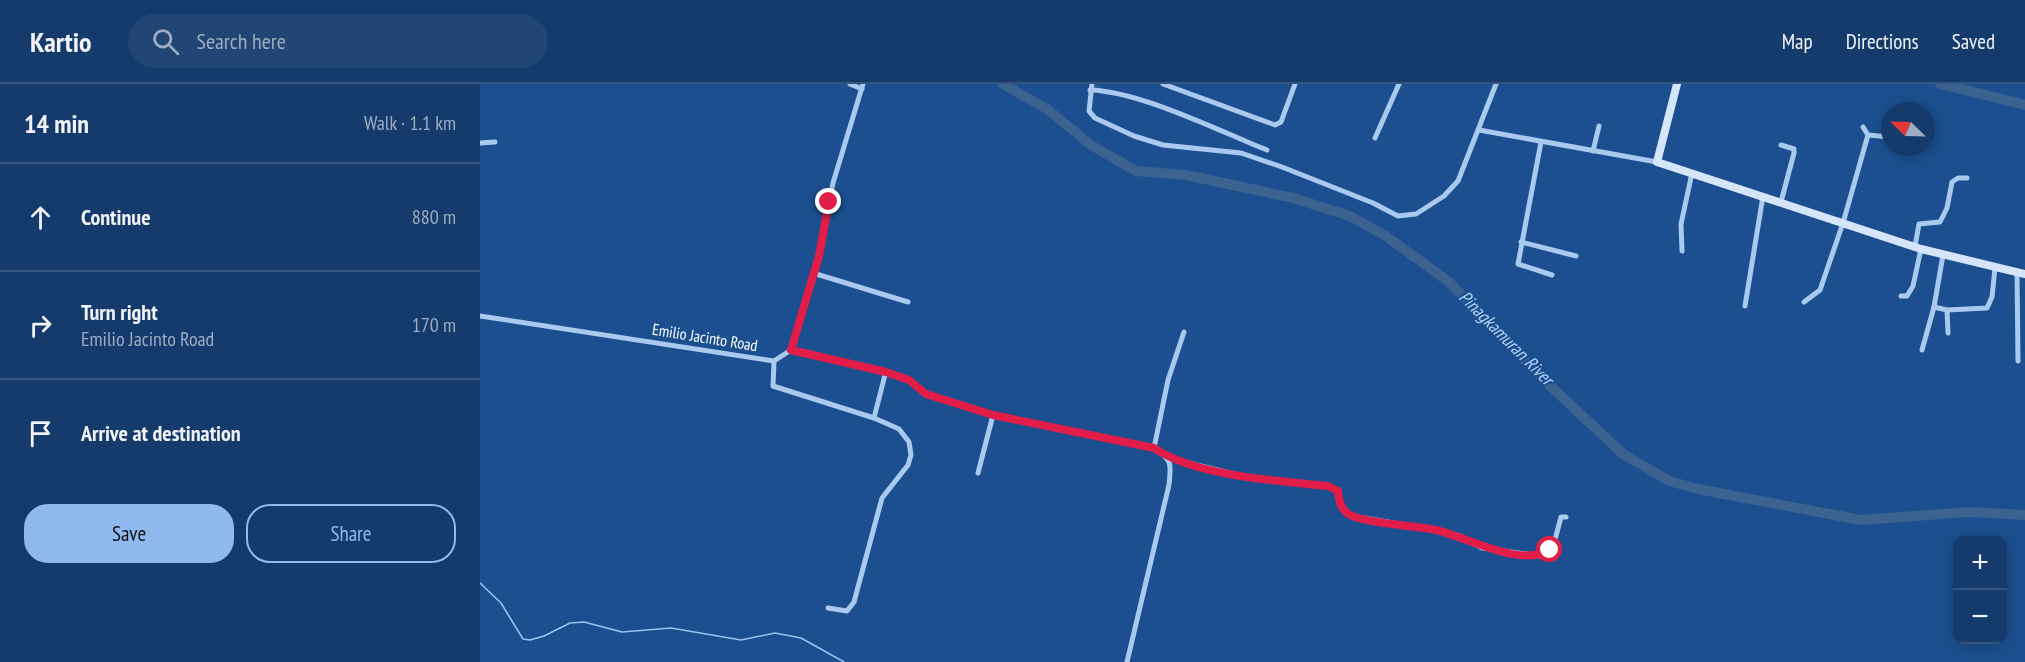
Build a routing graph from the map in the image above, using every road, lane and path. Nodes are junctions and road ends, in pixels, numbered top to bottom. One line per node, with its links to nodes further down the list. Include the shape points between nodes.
1 (850, 84): 7 (street)
2 (1163, 84): 3 (street, via 1275,125 1281,122)
3 (1295, 84)
4 (1399, 84): 14 (street)
5 (1496, 84): 11 (street)
6 (1677, 84): 21 (street)
7 (863, 86): 33 (street, via 833,183)
8 (1091, 87): 11 (street, via 1089,111 1095,118 1134,136 1163,145 1241,153 1398,216 1416,214 1444,196 1458,181); 19 (street, via 1141,101)
9 (1599, 126): 20 (street)
10 (1863, 127): 12 (street)
11 (1479, 130): 16 (street)
12 (1868, 135): 13 (street); 26 (street)
13 (1881, 136)
14 (1375, 138)
15 (495, 142): 17 (street)
16 (1541, 142): 20 (street); 27 (street)
17 (480, 143)
18 (1781, 145): 25 (street, via 1794,153)
19 (1267, 150)
20 (1593, 151): 21 (street)
21 (1657, 162): 22 (street)
22 (1692, 174): 24 (street); 29 (street, via 1681,224)
23 (1967, 178): 28 (street, via 1952,183 1940,222 1918,224)
24 (1763, 196): 25 (street); 39 (street)
25 (1781, 202): 26 (street)
26 (1843, 223): 28 (street); 38 (street, via 1820,290)
27 (1521, 242): 31 (street); 35 (street, via 1519,266)
28 (1918, 248): 30 (street); 36 (street, via 1912,286 1907,296)
29 (1682, 251)
30 (1943, 255): 32 (street); 40 (street)
31 (1576, 256)
32 (1995, 268): 34 (street); 41 (street, via 1987,308)
33 (813, 273): 37 (street); 45 (street)
34 (2021, 273): 47 (street)
35 (1552, 275)
36 (1901, 296)
37 (908, 302)
38 (1804, 302)
39 (1746, 306)
40 (1934, 308): 41 (street); 46 (street)
41 (1947, 309): 44 (street)
42 (480, 316): 48 (street, Emilio Jacinto Road)
43 (1184, 332): 52 (street, via 1168,380)
44 (1948, 333)
45 (791, 350): 48 (street, Emilio Jacinto Road); 49 (street)
46 (1922, 350)
47 (2018, 361)
48 (774, 362): 51 (street, via 773,386)
49 (886, 372): 50 (street, via 909,380 926,394); 51 (street)
50 (993, 415): 52 (street); 54 (street)
51 (874, 418): 56 (street, via 906,435 911,455 908,465 882,498 851,609)
52 (1154, 448): 53 (street)
53 (1168, 458): 55 (street, via 1242,476 1328,486 1338,491 1340,502 1352,516 1460,536 1495,551 1541,556 1553,547 1557,523); 57 (street, via 1169,485)
54 (978, 473)
55 (1566, 517)
56 (828, 608)
57 (1127, 662)

